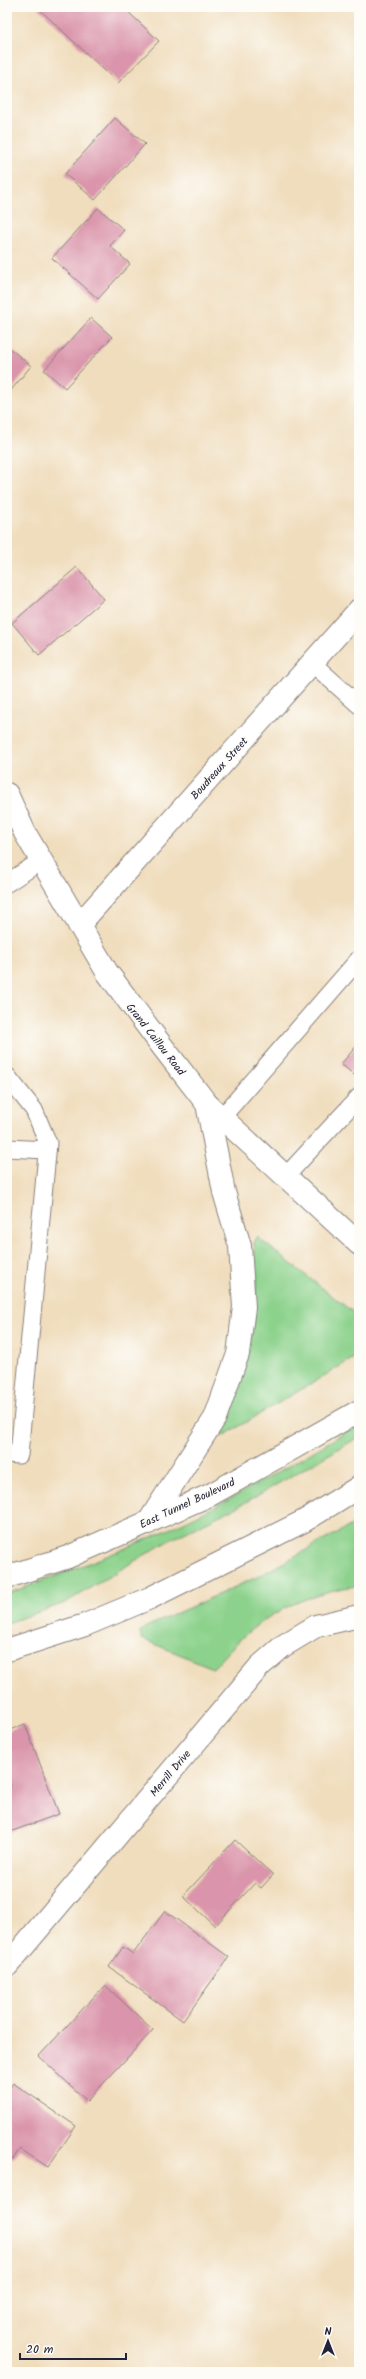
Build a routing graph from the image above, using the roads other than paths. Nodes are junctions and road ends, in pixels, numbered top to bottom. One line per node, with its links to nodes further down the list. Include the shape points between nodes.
1 (359, 610): 2 (main road, Boudreaux Street)
2 (312, 664): 3 (lane); 7 (main road, Boudreaux Street)
3 (359, 706)
4 (7, 794): 5 (main road, Grand Caillou Road, via 24,833)
5 (41, 860): 6 (lane); 7 (main road, Grand Caillou Road)
6 (7, 883)
7 (79, 925): 11 (main road, Grand Caillou Road, via 116,988)
8 (359, 959): 11 (lane)
9 (7, 1076): 13 (lane, via 34,1110 48,1143)
10 (359, 1097): 14 (lane)
11 (214, 1111): 14 (main road, Grand Caillou Road); 19 (main road, via 224,1192 240,1246 244,1307 238,1354 215,1418)
12 (7, 1148): 13 (lane)
13 (47, 1150): 17 (lane, via 19,1455)
14 (286, 1176): 15 (main road, Grand Caillou Road)
15 (359, 1244)
16 (359, 1411): 19 (main road, East Tunnel Boulevard, via 210,1495)
17 (7, 1454)
18 (359, 1487): 22 (main road, via 304,1521 150,1598 85,1625)
19 (148, 1523): 20 (main road, East Tunnel Boulevard, via 68,1557)
20 (7, 1577)
21 (359, 1616): 23 (main road, Merrill Drive, via 316,1626 283,1646 260,1666)
22 (7, 1650)
23 (7, 1966)

